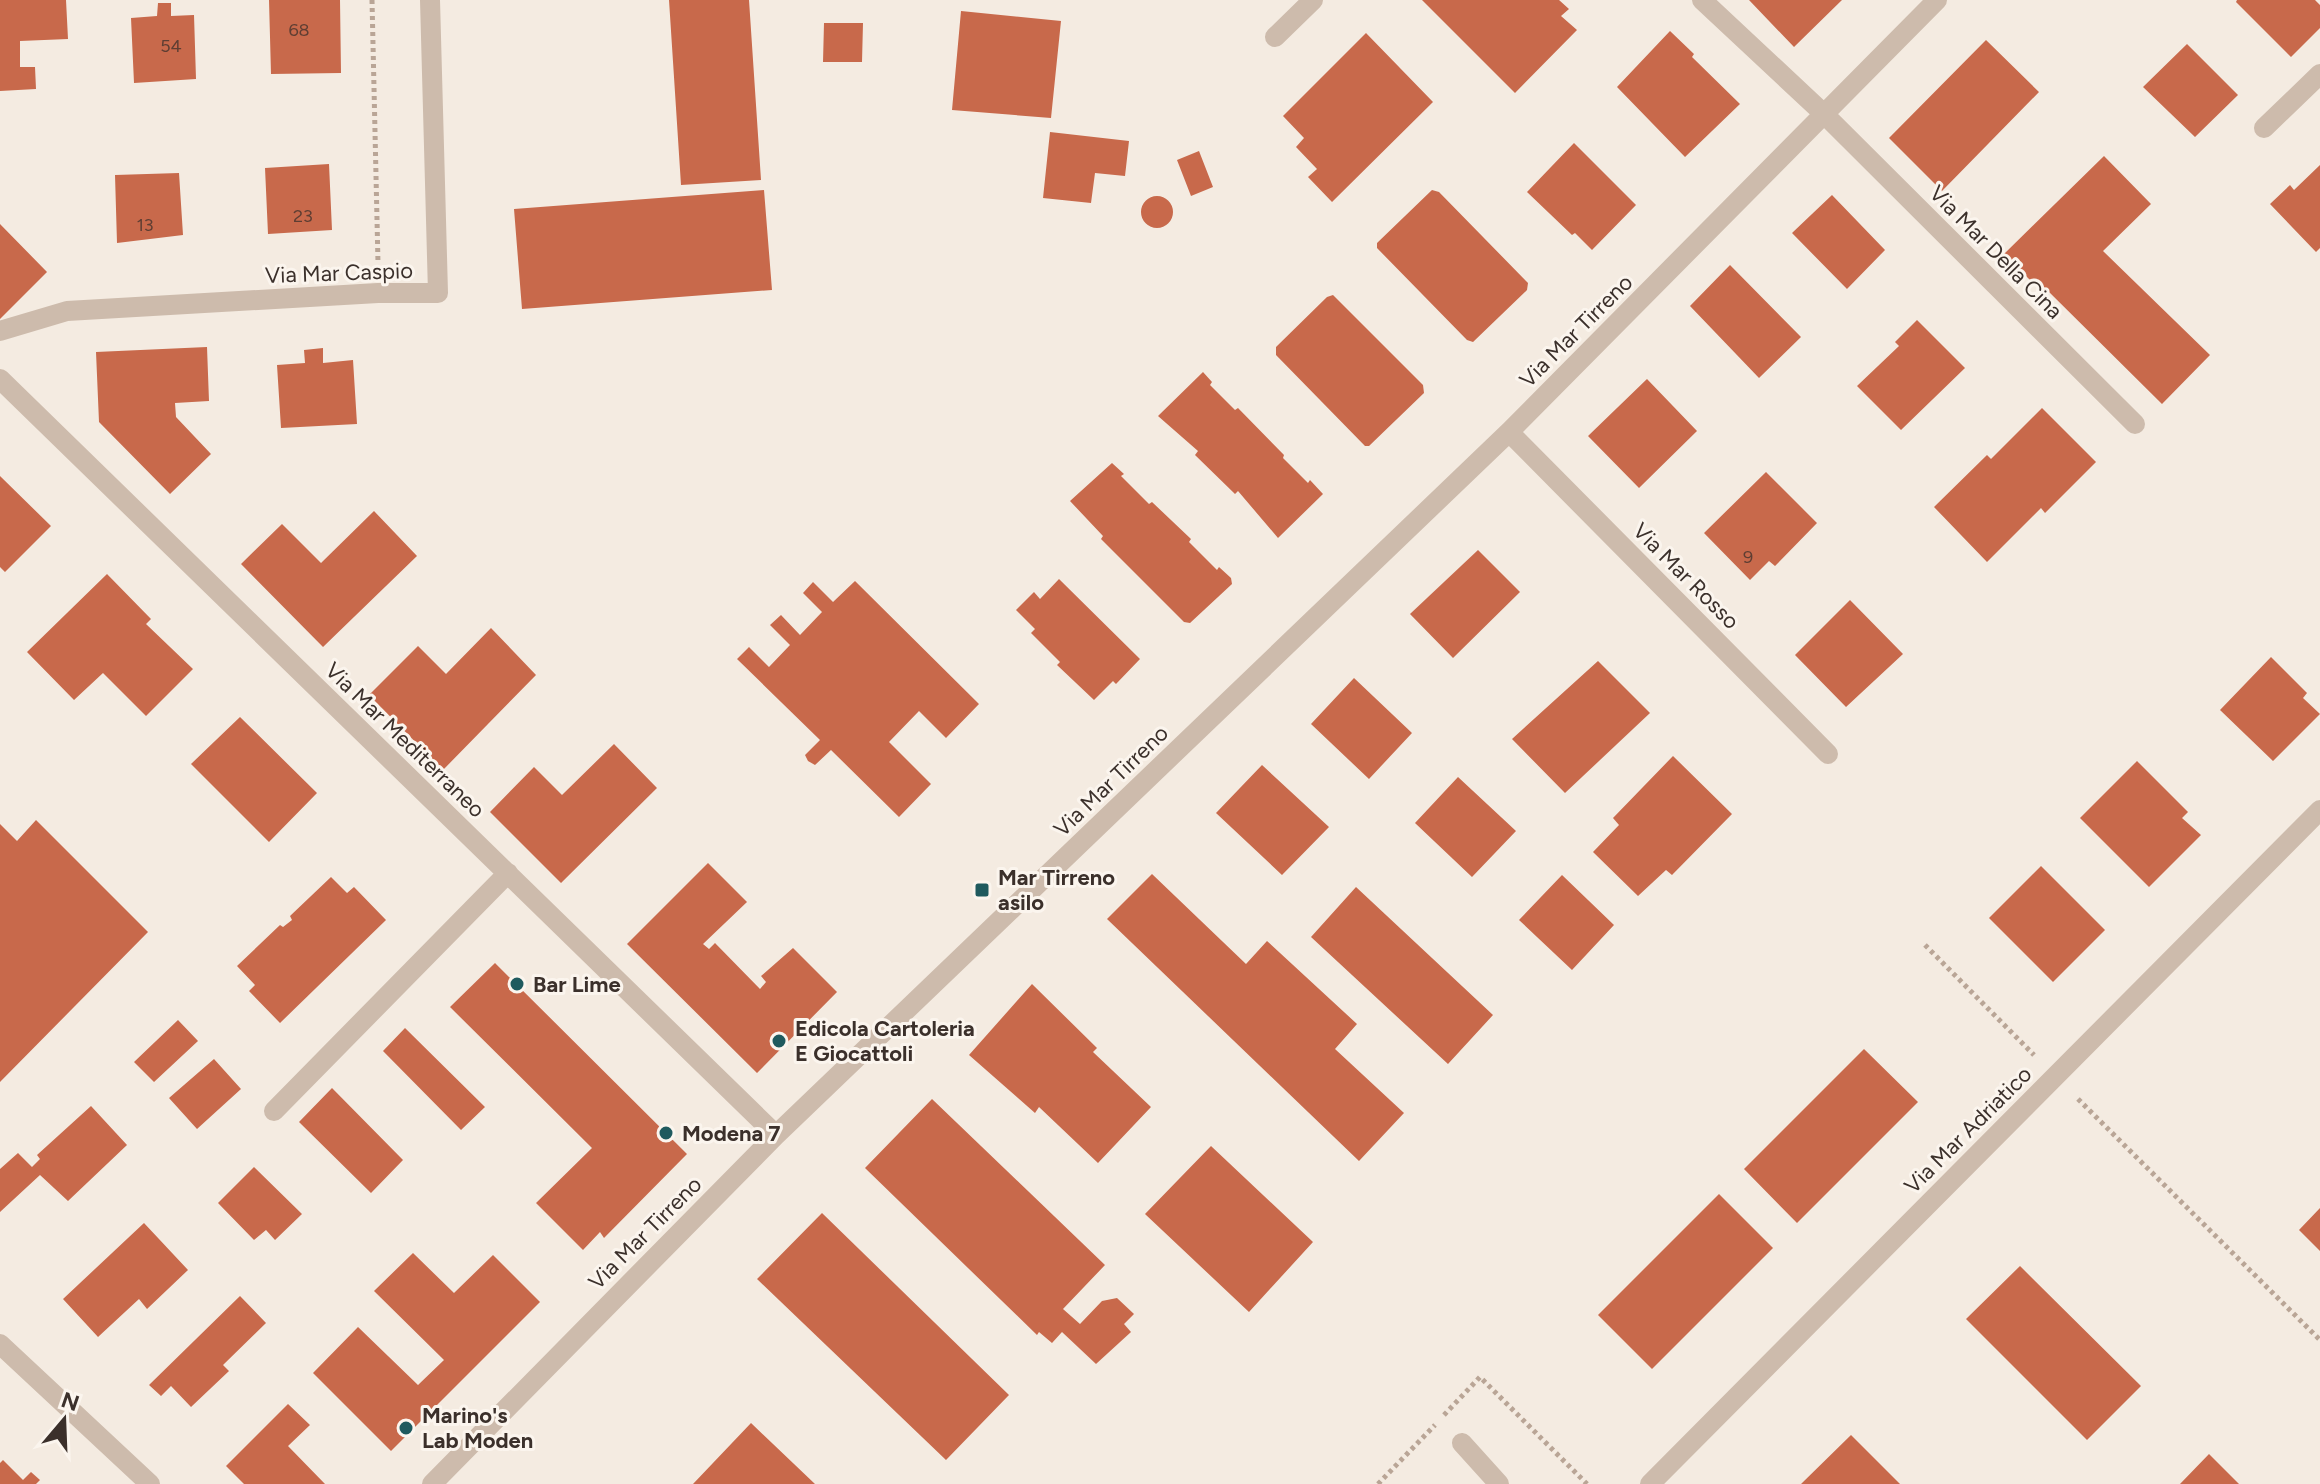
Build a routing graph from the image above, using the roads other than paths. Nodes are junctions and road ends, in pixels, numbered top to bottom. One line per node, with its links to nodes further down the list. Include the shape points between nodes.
1 (430, 0): 9 (street, Via Mar Caspio, via 438,293 67,311)
2 (1313, 0): 5 (street)
3 (1702, 0): 7 (street)
4 (1937, 0): 7 (street, Via Mar Tirreno)
5 (1275, 37)
6 (2320, 74): 8 (street)
7 (1824, 114): 11 (street, Via Mar Della Cina); 12 (street, Via Mar Tirreno)
8 (2264, 128)
9 (0, 331)
10 (0, 379): 15 (street, Via Mar Mediterraneo)
11 (2135, 424)
12 (1509, 432): 13 (street, Via Mar Rosso); 17 (street, Via Mar Tirreno)
13 (1828, 754)
14 (2320, 810): 23 (street, Via Mar Adriatico)
15 (508, 873): 16 (street); 17 (street, Via Mar Mediterraneo)
16 (274, 1111)
17 (776, 1135): 21 (street, Via Mar Tirreno)
18 (0, 1344): 20 (street)
19 (1462, 1443): 22 (street)
20 (150, 1484)
21 (432, 1484)
22 (1499, 1484)
23 (1650, 1484)

